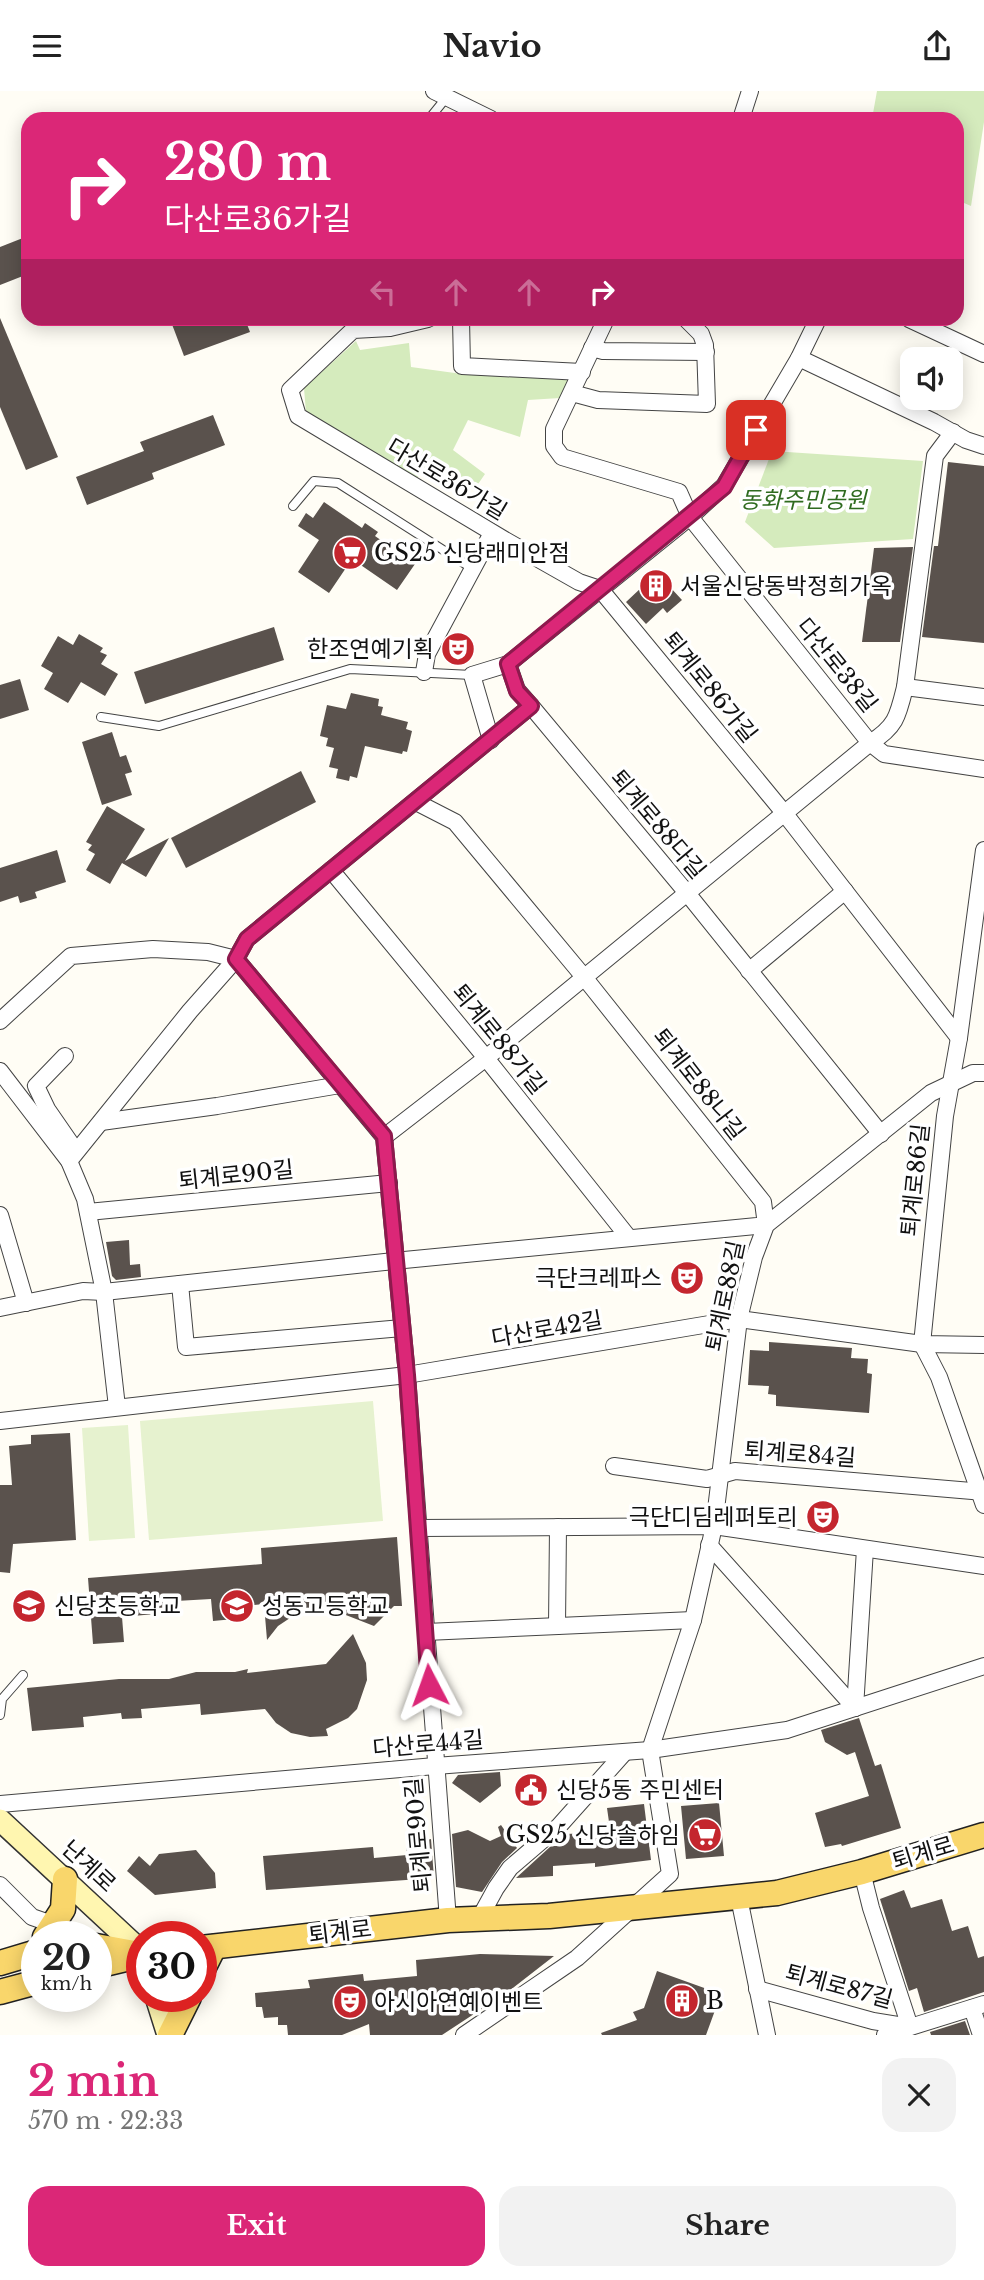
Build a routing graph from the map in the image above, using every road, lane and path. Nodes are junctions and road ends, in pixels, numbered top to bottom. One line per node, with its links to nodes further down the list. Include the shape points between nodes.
1 (750, 91): 5 (street)
2 (440, 94): 3 (lane); 4 (street)
3 (432, 112)
4 (466, 112)
5 (743, 112)
6 (398, 326): 22 (street, 다산로36가길, via 353,330 290,390 298,416)
7 (461, 326): 16 (street, via 462,366)
8 (601, 326): 12 (street)
9 (693, 326): 13 (street, via 701,334)
10 (815, 326): 15 (street)
11 (924, 326): 14 (street)
12 (592, 348): 13 (street); 16 (street)
13 (705, 352): 17 (street, via 707,404 598,400)
14 (984, 354)
15 (799, 358): 18 (street); 21 (street, via 724,487)
16 (582, 372): 17 (street)
17 (572, 393): 21 (street, 다산로38길, via 554,429 554,446 562,457 679,492)
18 (953, 432): 19 (street); 28 (street, 다산로38길, via 935,456)
19 (984, 446)
20 (293, 506): 23 (lane, via 314,481 338,483)
21 (690, 517): 24 (street); 33 (street, 다산로38길)
22 (492, 533): 23 (street); 24 (street, 다산로36가길)
23 (473, 569): 26 (street, via 427,654)
24 (600, 589): 25 (street); 36 (street, 퇴계로86가길)
25 (508, 664): 27 (street); 30 (street, via 517,691)
26 (424, 673): 27 (lane); 31 (lane, via 349,669 159,726)
27 (472, 675): 32 (street)
28 (905, 687): 29 (street); 33 (street, 다산로38길, via 889,732)
29 (984, 697)
30 (531, 706): 32 (street); 40 (street, 퇴계로88다길)
31 (101, 717)
32 (491, 740): 35 (street)
33 (870, 743): 34 (street, 다산로38길, via 884,754); 36 (street, 다산로38길)
34 (984, 769)
35 (416, 802): 38 (street); 43 (street, 퇴계로88나길, via 454,822)
36 (785, 814): 39 (street, 퇴계로86가길); 40 (street)
37 (984, 850): 45 (street, 퇴계로86길)
38 (331, 870): 41 (street, via 247,939); 47 (street, 퇴계로88가길)
39 (845, 891): 42 (street); 45 (street, 퇴계로86가길)
40 (687, 894): 42 (street, 퇴계로88다길); 43 (street)
41 (236, 959): 44 (street, via 208,952 153,949 71,956); 51 (street); 52 (street)
42 (749, 971): 53 (street, 퇴계로88다길)
43 (584, 977): 47 (street); 59 (street, 퇴계로88나길, via 763,1202)
44 (0, 1021)
45 (959, 1038): 50 (street, 퇴계로86길)
46 (65, 1056): 55 (street, via 36,1086)
47 (486, 1058): 54 (street); 60 (street, 퇴계로88가길)
48 (0, 1071): 55 (street)
49 (984, 1073): 50 (street, 퇴계로88길)
50 (951, 1083): 53 (street, 퇴계로88길, via 931,1093); 68 (street, 퇴계로86길)
51 (340, 1085): 52 (street); 54 (street)
52 (101, 1122): 55 (street)
53 (881, 1134): 59 (street, 퇴계로88길)
54 (384, 1136): 56 (street, 퇴계로90길)
55 (73, 1156): 57 (street)
56 (389, 1183): 57 (street, 퇴계로90길); 61 (street, 퇴계로90길)
57 (88, 1212): 63 (street)
58 (0, 1215): 64 (street)
59 (766, 1225): 60 (street); 66 (street, 퇴계로88길)
60 (629, 1238): 61 (street)
61 (394, 1261): 62 (street); 67 (street, 퇴계로90길)
62 (180, 1284): 63 (street); 67 (street, via 187,1347)
63 (104, 1292): 64 (street, via 83,1291); 71 (street)
64 (26, 1303): 65 (street)
65 (0, 1308)
66 (739, 1319): 68 (street, 다산로42길); 70 (street, 다산로42길); 74 (street, 퇴계로88길)
67 (402, 1328): 70 (street, 퇴계로90길)
68 (922, 1344): 69 (street, 다산로42길); 75 (street, via 939,1377)
69 (984, 1345)
70 (407, 1375): 71 (street, 다산로42길); 78 (street, 퇴계로90길)
71 (117, 1407): 72 (street, 다산로42길)
72 (0, 1421)
73 (614, 1466): 74 (street, 퇴계로84길, via 707,1479)
74 (720, 1476): 75 (street, 퇴계로84길, via 735,1471); 76 (street, 퇴계로88길)
75 (982, 1496)
76 (714, 1526): 77 (street); 79 (street, 퇴계로88길); 80 (street)
77 (558, 1527): 78 (street); 83 (street)
78 (418, 1528): 84 (street, 퇴계로90길)
79 (709, 1545): 82 (street, 퇴계로88길); 87 (street)
80 (864, 1549): 81 (street); 87 (street)
81 (984, 1566)
82 (693, 1620): 83 (street); 89 (street, 퇴계로88길)
83 (557, 1626): 84 (street)
84 (426, 1632): 91 (street, 퇴계로90길)
85 (984, 1666): 87 (street, 다산로44길)
86 (23, 1675): 88 (lane, via 2,1699)
87 (855, 1708): 89 (street, 다산로44길, via 787,1730)
88 (0, 1715)
89 (650, 1750): 90 (street, 다산로44길); 99 (street, 퇴계로88길, via 670,1874)
90 (625, 1752): 91 (street, 다산로44길); 100 (street, via 559,1826 510,1868)
91 (435, 1766): 92 (street, 다산로44길); 101 (street, 퇴계로90길)
92 (0, 1804)
93 (0, 1820): 96 (main road, 난계로)
94 (984, 1835): 95 (main road, 퇴계로)
95 (862, 1872): 98 (main road, 퇴계로); 114 (street, 퇴계로)
96 (65, 1879): 103 (main road, via 63,1909); 104 (main road, 난계로)
97 (0, 1885): 102 (street)
98 (739, 1898): 99 (main road, 퇴계로); 109 (street, 퇴계로87길)
99 (634, 1907): 100 (main road, 퇴계로); 116 (street, via 577,1958)
100 (479, 1919): 101 (main road, 퇴계로)
101 (448, 1920): 105 (main road, 퇴계로)
102 (37, 1921)
103 (56, 1921)
104 (126, 1938)
105 (217, 1946)
106 (21, 1956): 107 (main road)
107 (0, 1963)
108 (21, 1986): 110 (main road)
109 (757, 1989): 114 (street, 퇴계로87길); 117 (street, 퇴계로87길)
110 (0, 1992)
111 (978, 2006): 114 (street, 퇴계로87길); 119 (street, 퇴계로87길)
112 (161, 2012): 115 (main road)
113 (181, 2012): 115 (main road)
114 (909, 2027): 118 (street, 퇴계로87길)
115 (169, 2035)
116 (464, 2035)
117 (767, 2035)
118 (885, 2035)
119 (981, 2035)

